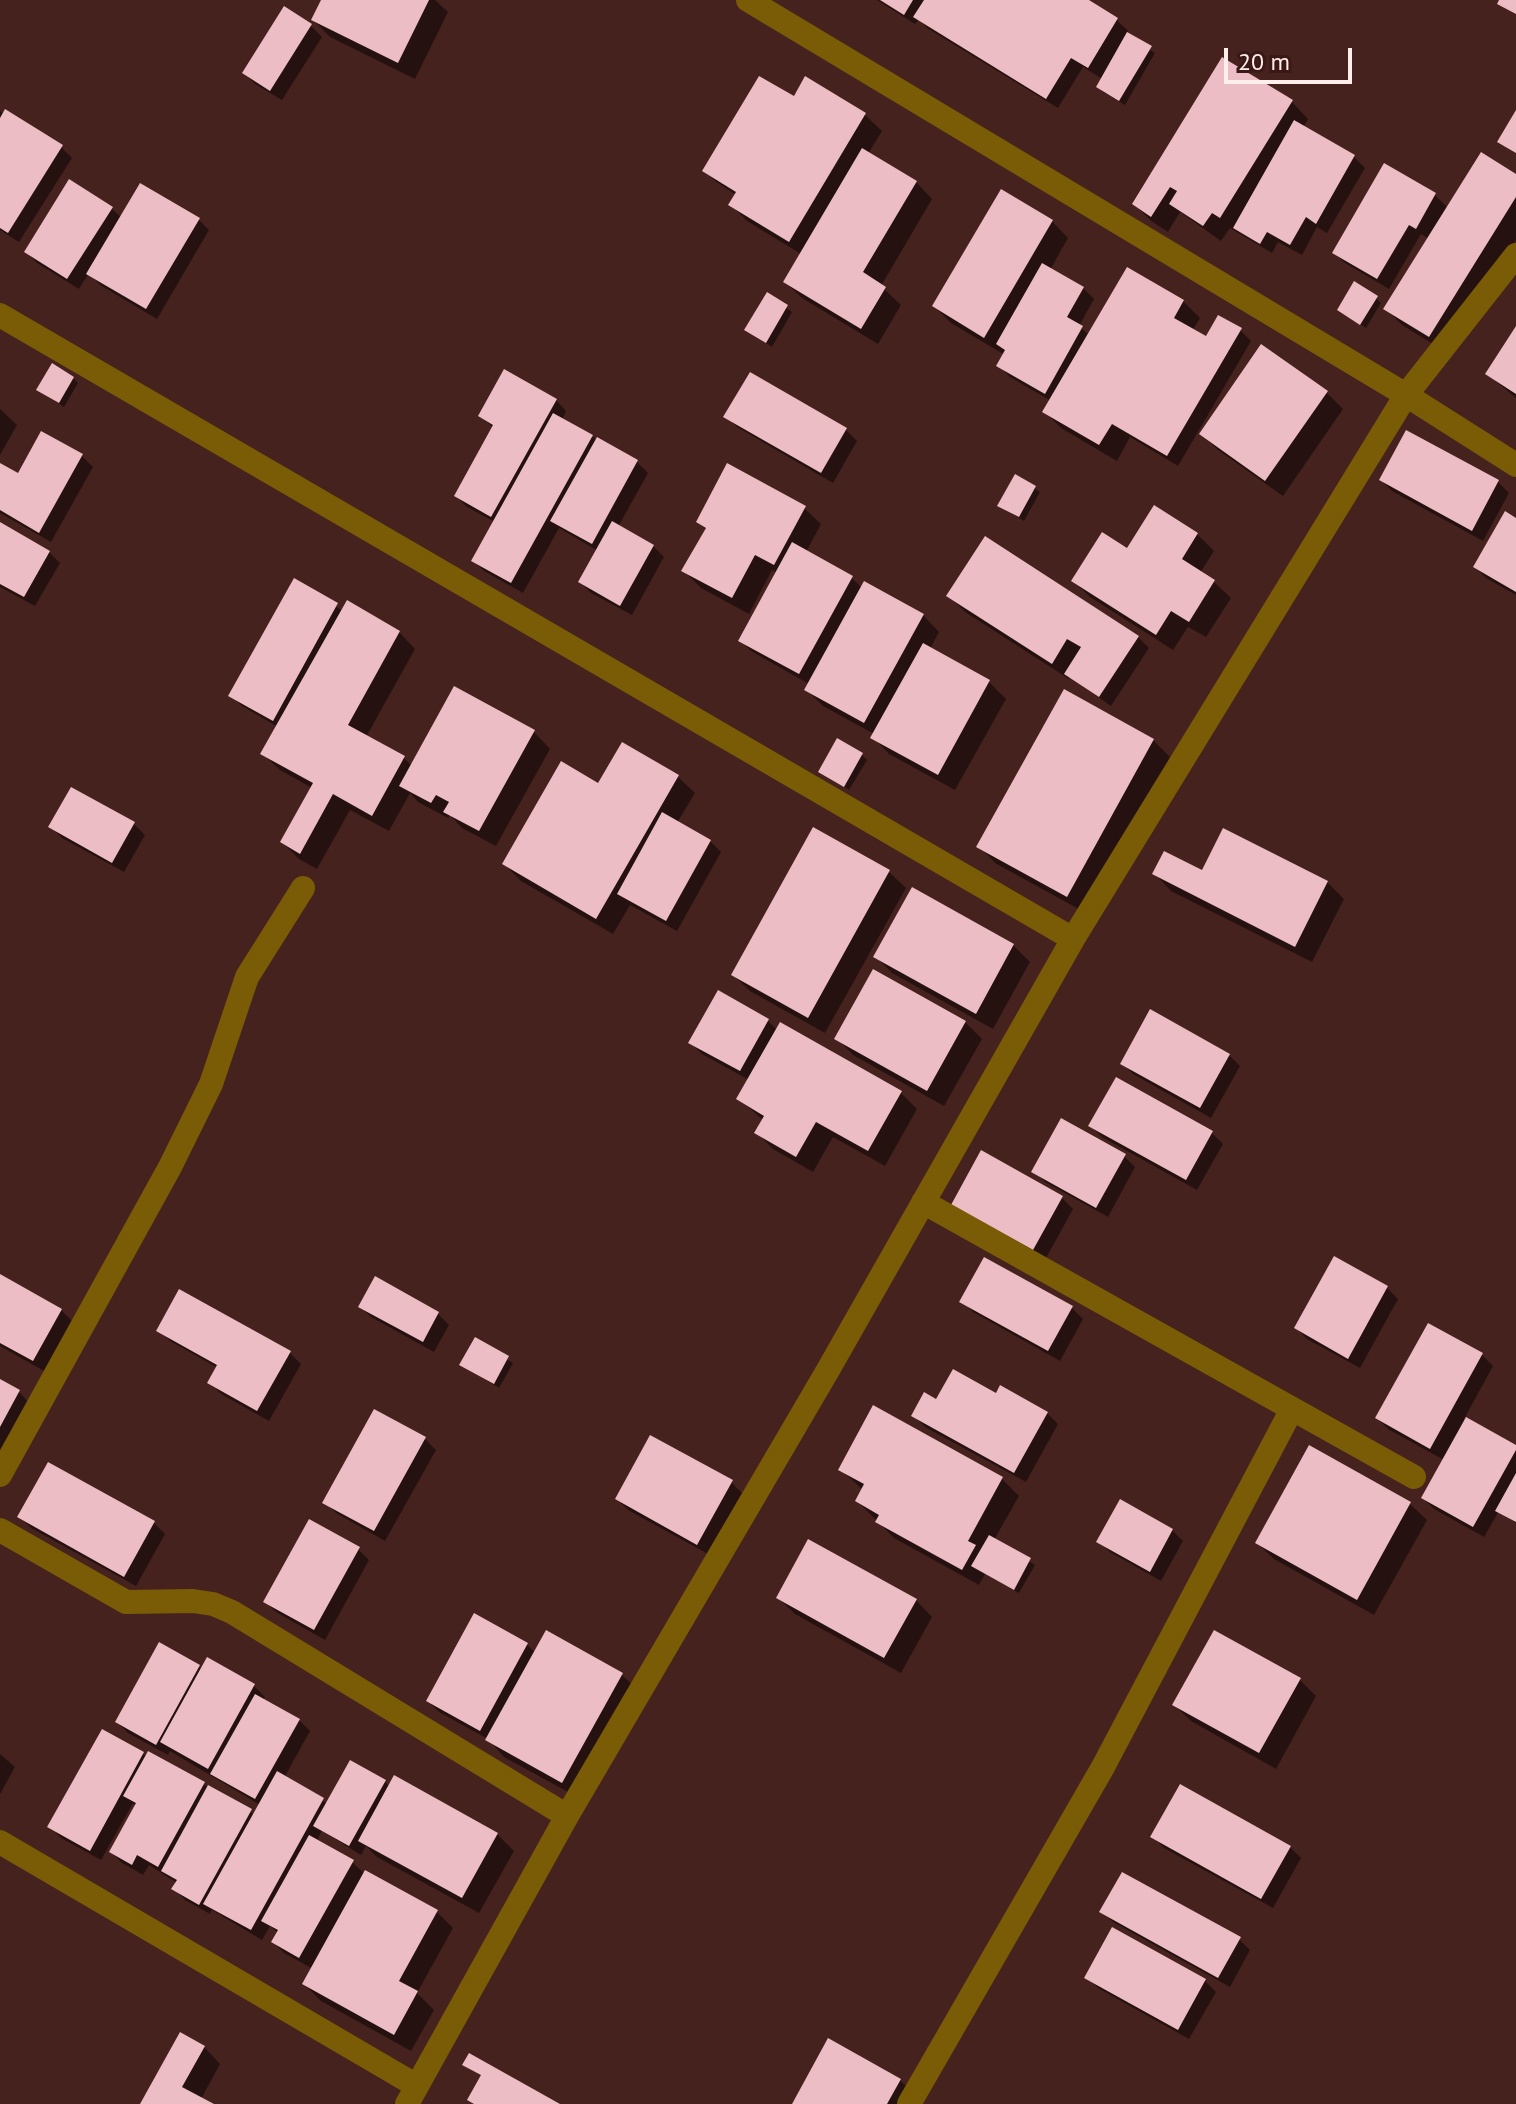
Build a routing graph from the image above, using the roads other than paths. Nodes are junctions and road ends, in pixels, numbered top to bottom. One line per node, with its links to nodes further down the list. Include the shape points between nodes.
1 (748, 0): 4 (street)
2 (1516, 255): 4 (street)
3 (0, 315): 7 (street)
4 (1406, 395): 5 (street); 7 (street)
5 (1516, 465)
6 (303, 888): 10 (street, via 247,977 211,1084 170,1167)
7 (1073, 939): 8 (street)
8 (923, 1202): 9 (street); 13 (street)
9 (1292, 1409): 11 (street); 16 (street, via 1103,1767)
10 (0, 1475)
11 (1414, 1477)
12 (0, 1530): 13 (street, via 126,1602 193,1601 232,1612)
13 (567, 1816): 15 (street)
14 (0, 1842): 15 (street)
15 (412, 2095)
16 (909, 2104)

